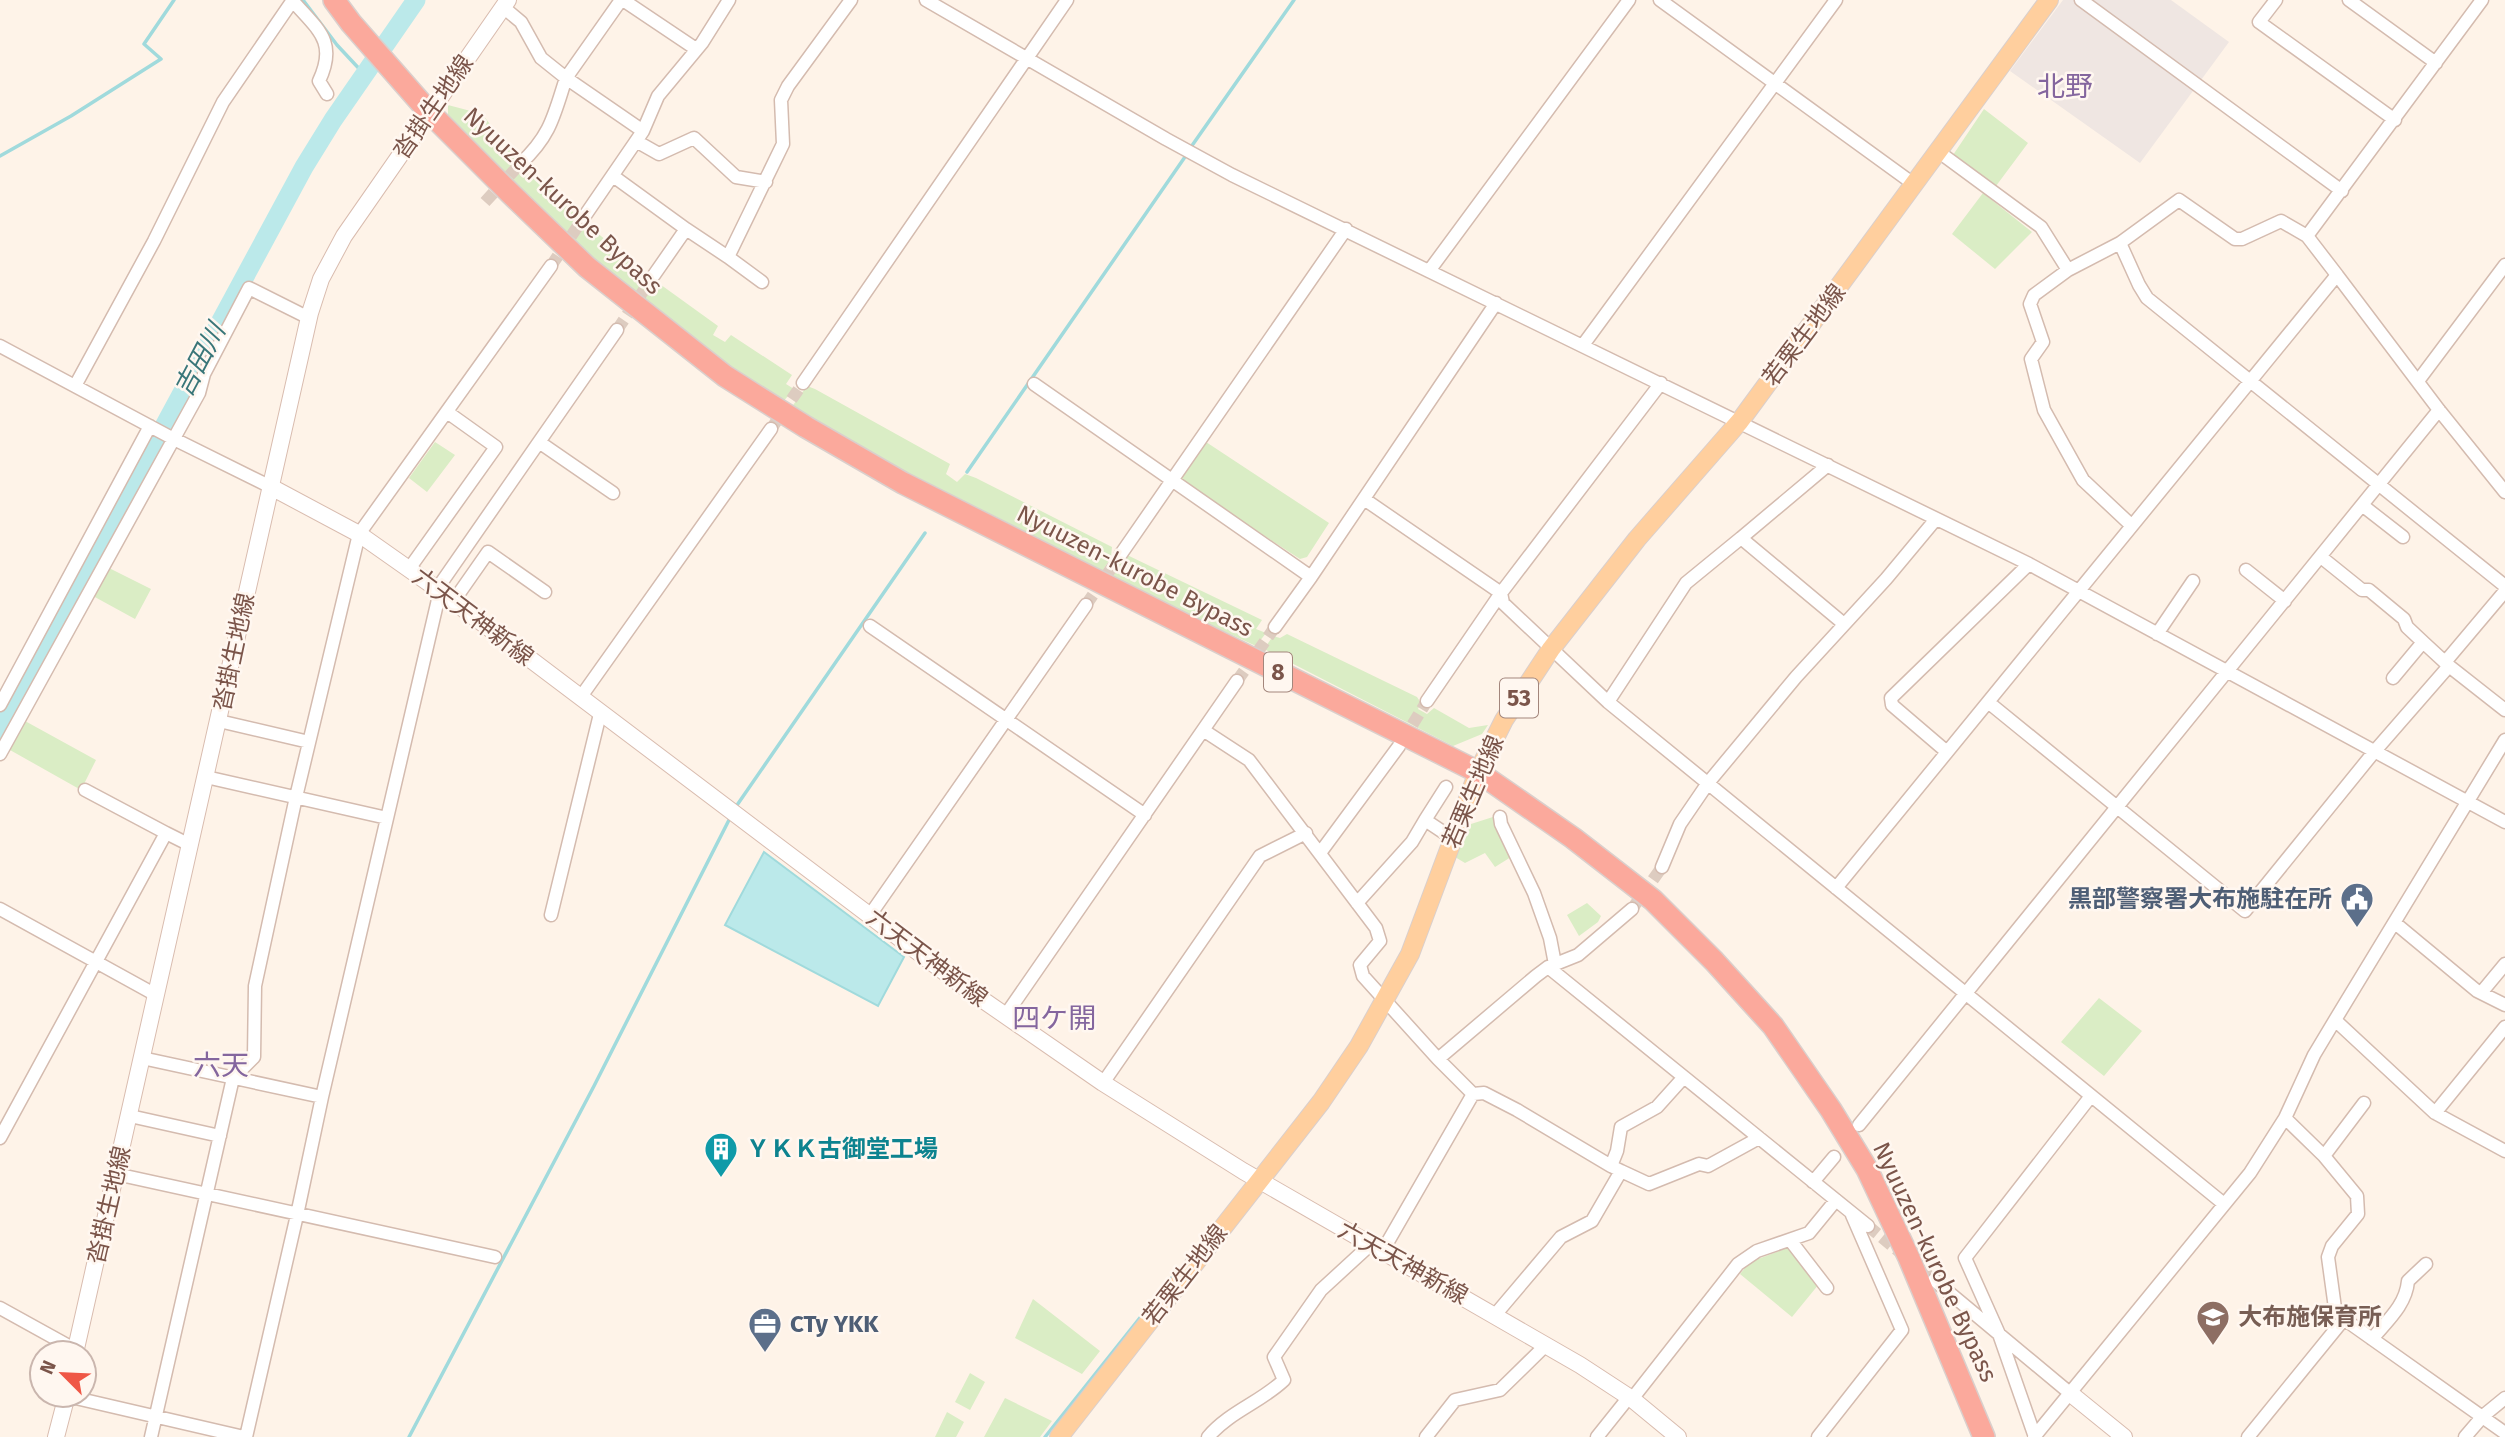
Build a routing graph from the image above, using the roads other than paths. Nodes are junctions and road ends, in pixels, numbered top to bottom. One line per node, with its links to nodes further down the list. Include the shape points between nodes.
1 (293, 0): 22 (street, via 327,46 328,64 319,81); 55 (street, via 223,102)
2 (334, 0): 23 (highway, Nyuuzen-kurobe Bypass / 8)
3 (622, 0): 17 (street); 20 (street)
4 (729, 0): 17 (street)
5 (851, 0): 29 (street, via 781,100 783,144)
6 (926, 0): 18 (street)
7 (1067, 0): 18 (street)
8 (1661, 0): 21 (street)
9 (1836, 0): 21 (street)
10 (2049, 0): 26 (main road, 若栗生地線 / 53)
11 (2081, 0): 31 (street)
12 (2276, 0): 24 (street, via 2259,22)
13 (2349, 0): 19 (street)
14 (2482, 0): 19 (street)
15 (1623, 2): 41 (street)
16 (506, 3): 20 (street, via 541,58); 23 (main road, 沓掛生地線)
17 (696, 49): 25 (street, via 658,96)
18 (1026, 59): 34 (street, via 1221,169); 52 (street)
19 (2436, 63): 24 (street)
20 (566, 78): 25 (street); 27 (street, via 551,124 539,146)
21 (1775, 83): 30 (street); 48 (street)
22 (327, 94)
23 (429, 112): 46 (main road, 沓掛生地線, via 344,236 321,279); 117 (highway, Nyuuzen-kurobe Bypass / 8, via 587,267 725,376 806,427 903,483)
24 (2395, 120): 31 (street)
25 (639, 136): 28 (street); 29 (street, via 659,154 694,138 736,177)
26 (1939, 152): 30 (main road, 若栗生地線 / 53); 40 (street, via 2041,227)
27 (521, 163)
28 (613, 176): 32 (street); 33 (street)
29 (766, 182): 37 (street)
30 (1915, 185): 58 (main road, 若栗生地線 / 53)
31 (2342, 191): 35 (street)
32 (584, 217)
33 (686, 229): 37 (street); 42 (street)
34 (1346, 229): 41 (street); 64 (street)
35 (2307, 236): 36 (street, via 2281,221 2235,239 2179,200); 43 (street)
36 (2120, 243): 40 (street); 50 (street, via 2147,298)
37 (728, 257): 44 (street)
38 (2505, 265): 51 (street)
39 (551, 266): 57 (street)
40 (2068, 270): 72 (street, via 2034,295 2030,304 2043,342 2031,359 2044,410 2083,480)
41 (1429, 271): 45 (street)
42 (654, 275)
43 (2337, 275): 50 (street); 51 (street)
44 (761, 282)
45 (1496, 303): 48 (street); 69 (street)
46 (309, 318): 61 (street, via 249,288); 66 (main road, 沓掛生地線)
47 (617, 330): 62 (street)
48 (1583, 345): 53 (street)
49 (0, 346): 55 (street)
50 (2250, 381): 65 (street); 72 (street)
51 (2418, 381): 56 (street)
52 (803, 383)
53 (1661, 383): 58 (street); 87 (street)
54 (1034, 384): 64 (street)
55 (75, 386): 59 (street)
56 (2439, 410): 65 (street); 67 (street)
57 (447, 412): 73 (street); 79 (street, via 496,447)
58 (1740, 421): 63 (street); 96 (main road, 若栗生地線 / 53, via 1637,539)
59 (150, 427): 61 (street); 105 (street)
60 (771, 429): 101 (street)
61 (172, 438): 66 (street); 116 (street)
62 (539, 442): 68 (street); 84 (street)
63 (1828, 465): 71 (street); 75 (street)
64 (1172, 480): 76 (street); 81 (street)
65 (2379, 485): 70 (street); 83 (street)
66 (271, 487): 73 (main road, 六天天神新線); 109 (main road, 沓掛生地線)
67 (2505, 492)
68 (613, 493)
69 (1364, 499): 81 (street); 87 (street)
70 (2362, 505): 74 (street); 77 (street)
71 (1936, 519): 78 (street); 91 (street)
72 (2132, 525): 86 (street)
73 (359, 534): 79 (main road, 六天天神新線); 112 (street)
74 (2403, 537)
75 (1741, 538): 91 (street); 103 (street, via 1686,583)
76 (1121, 554)
77 (2320, 557): 88 (street); 95 (street, via 2386,604)
78 (2029, 564): 86 (street); 114 (street, via 1891,698 1892,705)
79 (409, 569): 84 (main road, 六天天神新線)
80 (2246, 570): 88 (street)
81 (1311, 577): 93 (street)
82 (2193, 582): 94 (street)
83 (2505, 589): 97 (street)
84 (438, 590): 89 (main road, 六天天神新線); 127 (street)
85 (545, 592): 89 (street, via 488,552)
86 (2080, 592): 94 (street); 104 (street)
87 (1501, 593): 96 (street, via 1503,603); 102 (street)
88 (2285, 601): 98 (street)
89 (453, 602): 101 (main road, 六天天神新線)
90 (1086, 605): 108 (street)
91 (1844, 624): 119 (street)
92 (870, 626): 108 (street)
93 (1275, 627)
94 (2157, 634): 98 (street)
95 (2423, 642): 97 (street); 99 (street)
96 (1551, 649): 103 (street); 117 (main road, 若栗生地線 / 53, via 1504,720)
97 (2447, 663): 106 (street); 115 (street)
98 (2227, 672): 115 (street); 124 (street)
99 (2393, 678)
100 (1237, 681): 110 (street)
101 (580, 698): 107 (main road, 六天天神新線)
102 (1427, 701)
103 (1608, 702): 119 (street)
104 (1988, 702): 114 (street); 124 (street)
105 (0, 705)
106 (2505, 710)
107 (600, 714): 140 (street); 141 (main road, 六天天神新線)
108 (1007, 719): 125 (street); 141 (street)
109 (219, 721): 112 (street); 118 (main road, 沓掛生地線)
110 (1203, 730): 125 (street); 131 (street, via 1249,760)
111 (2505, 740): 123 (street)
112 (309, 742): 122 (street)
113 (1399, 746): 134 (street)
114 (1947, 752): 136 (street)
115 (2374, 752): 123 (street); 124 (street, via 2245,911)
116 (0, 754)
117 (1478, 772): 132 (main road, 若栗生地線 / 53); 214 (highway, Nyuuzen-kurobe Bypass / 8, via 1653,900 1773,1027 1867,1169)
118 (206, 777): 122 (street); 133 (main road, 沓掛生地線)
119 (1708, 783): 135 (street, via 1680,824); 136 (street)
120 (1446, 787): 128 (street)
121 (85, 790): 130 (street)
122 (296, 797): 127 (street); 157 (street, via 255,986 254,1057)
123 (2467, 802): 129 (street); 142 (street)
124 (2117, 808): 148 (street)
125 (1145, 815): 151 (street)
126 (1500, 817): 145 (street, via 1542,914)
127 (387, 818): 161 (street)
128 (1425, 820): 132 (street); 137 (street, via 1412,842)
129 (2505, 822)
130 (166, 833): 133 (street); 143 (street)
131 (1306, 833): 134 (street); 158 (street, via 1259,856)
132 (1452, 838): 149 (main road, 若栗生地線 / 53, via 1410,954)
133 (190, 845): 147 (main road, 沓掛生地線)
134 (1320, 853): 137 (street)
135 (1662, 867)
136 (1836, 888): 148 (street)
137 (1357, 903): 149 (street, via 1380,941 1360,965 1363,976)
138 (0, 909): 143 (street)
139 (1632, 909): 145 (street, via 1578,955)
140 (551, 915)
141 (870, 915): 151 (main road, 六天天神新線)
142 (2395, 923): 146 (street); 152 (street)
143 (96, 961): 147 (street); 168 (street)
144 (2505, 964): 146 (street)
145 (1552, 965): 155 (street); 156 (street)
146 (2481, 993): 150 (street)
147 (156, 995): 154 (main road, 沓掛生地線)
148 (1966, 995): 160 (street); 166 (street)
149 (1385, 1001): 155 (street); 175 (main road, 若栗生地線 / 53, via 1321,1102)
150 (2505, 1004)
151 (1005, 1016): 158 (main road, 六天天神新線)
152 (2335, 1020): 163 (street); 165 (street)
153 (2505, 1027): 163 (street)
154 (142, 1058): 157 (street); 164 (main road, 沓掛生地線)
155 (1438, 1059): 159 (street)
156 (1684, 1077): 169 (street); 173 (street, via 1657,1107 1621,1127)
157 (233, 1078): 161 (street); 167 (street)
158 (1103, 1083): 175 (main road, 六天天神新線)
159 (1473, 1094): 173 (street, via 1484,1093 1517,1110); 184 (street)
160 (2091, 1096): 179 (street); 192 (street, via 1965,1258)
161 (322, 1097): 181 (street)
162 (2364, 1102): 171 (street)
163 (2435, 1113): 170 (street)
164 (130, 1116): 167 (street); 174 (main road, 沓掛生地線)
165 (2285, 1118): 171 (street); 179 (street, via 2250,1174)
166 (1859, 1125)
167 (220, 1136): 177 (street)
168 (0, 1138)
169 (1759, 1138): 173 (street, via 1708,1166 1699,1164 1649,1184); 176 (street)
170 (2503, 1147)
171 (2324, 1156): 191 (street, via 2357,1196 2358,1214 2328,1257 2335,1308)
172 (1834, 1157): 176 (street)
173 (1616, 1169): 190 (street, via 1592,1221 1561,1237)
174 (116, 1174): 177 (street); 194 (main road, 沓掛生地線)
175 (1260, 1181): 184 (main road, 六天天神新線); 209 (main road, 若栗生地線 / 53)
176 (1813, 1182): 178 (street)
177 (207, 1195): 181 (street); 203 (street)
178 (1836, 1200): 180 (street); 183 (street, via 1809,1233)
179 (2224, 1204): 197 (street)
180 (1850, 1211): 182 (street); 213 (street, via 1902,1330)
181 (297, 1215): 185 (street); 208 (street)
182 (1868, 1226)
183 (1790, 1240): 188 (street); 198 (street, via 1757,1251 1738,1264)
184 (1376, 1248): 190 (main road, 六天天神新線); 210 (street, via 1321,1290 1274,1357 1284,1380)
185 (495, 1257)
186 (2426, 1264): 195 (street, via 2408,1281 2402,1303)
187 (1934, 1280): 192 (street)
188 (1828, 1288)
189 (0, 1308): 193 (street)
190 (1495, 1315): 196 (main road, 六天天神新線)
191 (2344, 1320): 195 (street); 217 (street)
192 (1999, 1334): 197 (street); 215 (street)
193 (55, 1339)
194 (79, 1339)
195 (2372, 1339): 202 (street)
196 (1546, 1345): 198 (main road, 六天天神新線); 211 (street, via 1500,1391 1455,1400)
197 (2071, 1394): 215 (street); 216 (main road)
198 (1631, 1398): 205 (main road, 六天天神新線); 212 (street)
199 (2505, 1398): 202 (street)
200 (98, 1403): 203 (street)
201 (63, 1409): 206 (main road)
202 (2483, 1416): 204 (street); 218 (street)
203 (156, 1417): 207 (street); 208 (street)
204 (2505, 1433)
205 (1676, 1436)
206 (56, 1437)
207 (151, 1437)
208 (245, 1437)
209 (1059, 1437)
210 (1208, 1437)
211 (1426, 1437)
212 (1597, 1437)
213 (1818, 1437)
214 (1984, 1437)
215 (2035, 1437)
216 (2123, 1437)
217 (2248, 1437)
218 (2465, 1437)

